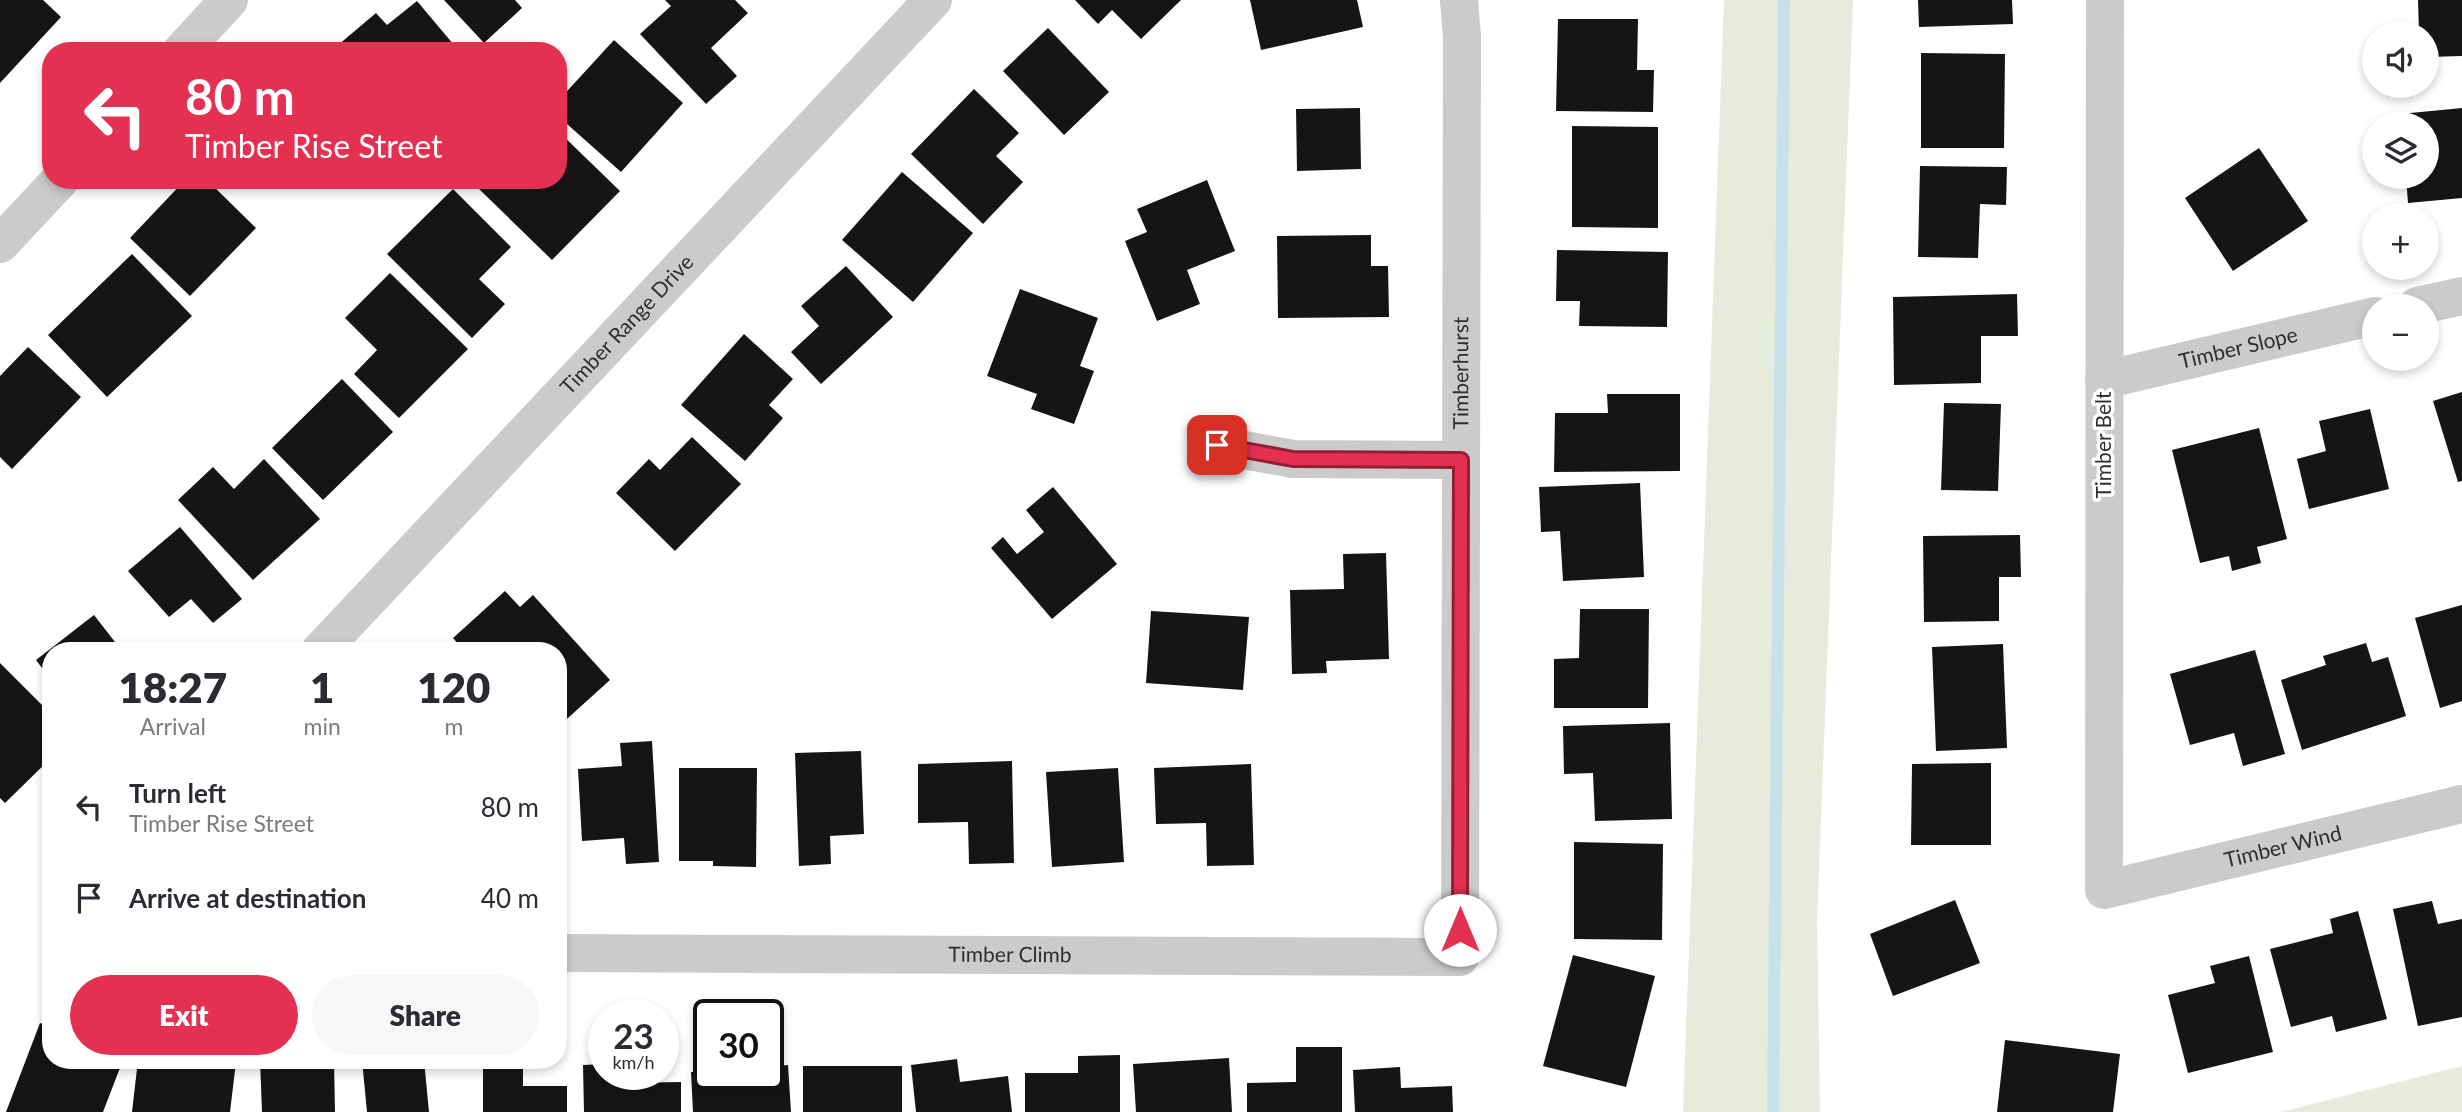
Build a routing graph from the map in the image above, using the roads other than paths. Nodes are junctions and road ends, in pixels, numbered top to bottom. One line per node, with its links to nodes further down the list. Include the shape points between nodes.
1 (229, 0): 5 (street)
2 (933, 0): 14 (street, Timber Range Drive)
3 (1459, 0): 13 (street, Timberhurst)
4 (2105, 0): 11 (street, Timber Belt)
5 (189, 42)
6 (52, 189): 7 (street)
7 (0, 244)
8 (2462, 296): 9 (street)
9 (2439, 301)
10 (2362, 319): 11 (street, Timber Slope)
11 (2104, 380): 16 (street, Timber Belt)
12 (1217, 445): 13 (street, via 1293,459)
13 (1461, 460): 18 (street, Timberhurst)
14 (328, 642)
15 (2462, 804): 16 (street, Timber Wind)
16 (2104, 890)
17 (567, 953): 18 (street, Timber Climb)
18 (1460, 957)

